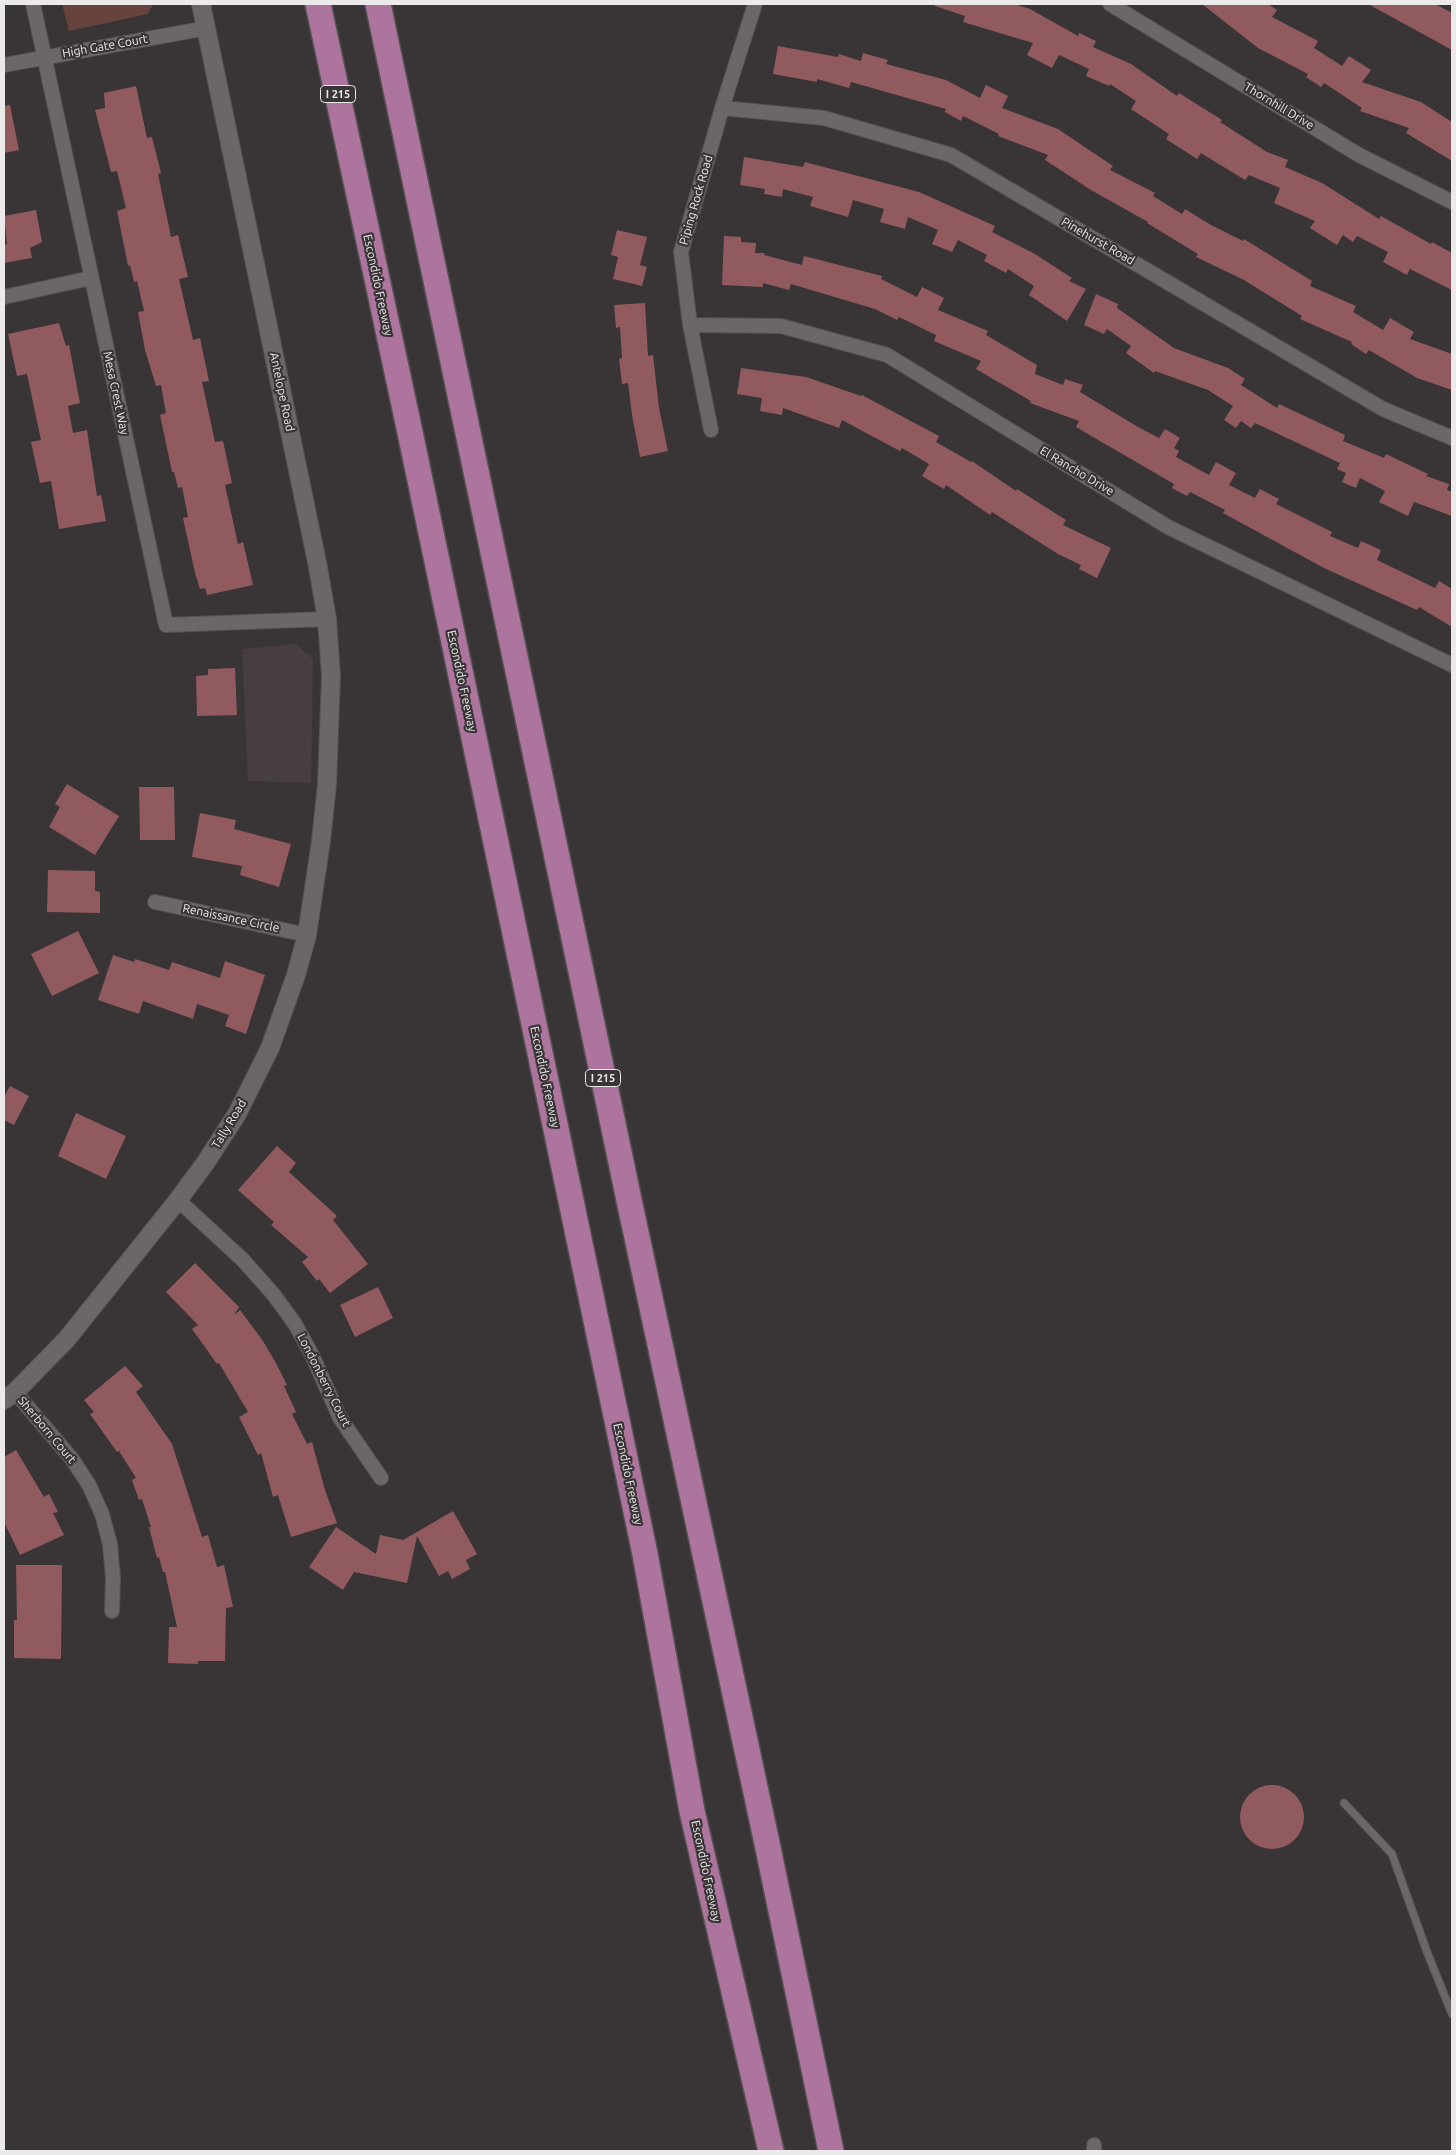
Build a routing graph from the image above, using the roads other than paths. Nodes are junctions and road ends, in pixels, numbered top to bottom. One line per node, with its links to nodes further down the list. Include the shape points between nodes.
1 (32, 4): 8 (street, Mesa Crest Way)
2 (201, 4): 7 (street, Antelope Road)
3 (318, 4): 28 (highway, Escondido Freeway / I 215, via 645,1554 692,1811)
4 (378, 4): 29 (highway, I 215)
5 (754, 4): 10 (street, Piping Rock Road)
6 (1110, 4): 11 (street, Thornhill Drive, via 1360,156)
7 (207, 28): 8 (street, High Gate Court); 17 (street, Antelope Road)
8 (44, 57): 9 (street, High Gate Court); 12 (street, Mesa Crest Way)
9 (4, 65)
10 (722, 108): 14 (street, Piping Rock Road, via 681,252); 16 (street, Pinehurst Road, via 824,118 952,155 1383,409)
11 (1452, 202)
12 (91, 278): 13 (street); 17 (street, Mesa Crest Way, via 166,625)
13 (4, 297)
14 (690, 325): 15 (street, Piping Rock Road); 18 (street, El Rancho Drive, via 781,326 887,355 1168,527)
15 (711, 430)
16 (1452, 438)
17 (327, 619): 19 (street, Antelope Road, via 331,676)
18 (1452, 665)
19 (327, 785): 21 (street, Tally Road)
20 (155, 902): 21 (street, Renaissance Circle)
21 (307, 935): 22 (street, Tally Road, via 270,1048 237,1114)
22 (178, 1200): 23 (street, Tally Road, via 66,1340); 24 (street, Londonberry Court, via 274,1295 312,1355 340,1418)
23 (9, 1396): 25 (street, Sherborn Court, via 72,1459 89,1486 102,1514 110,1544)
24 (381, 1478)
25 (112, 1611)
26 (1344, 1803): 27 (lane, via 1392,1854)
27 (1452, 2014)
28 (771, 2151)
29 (831, 2151)

